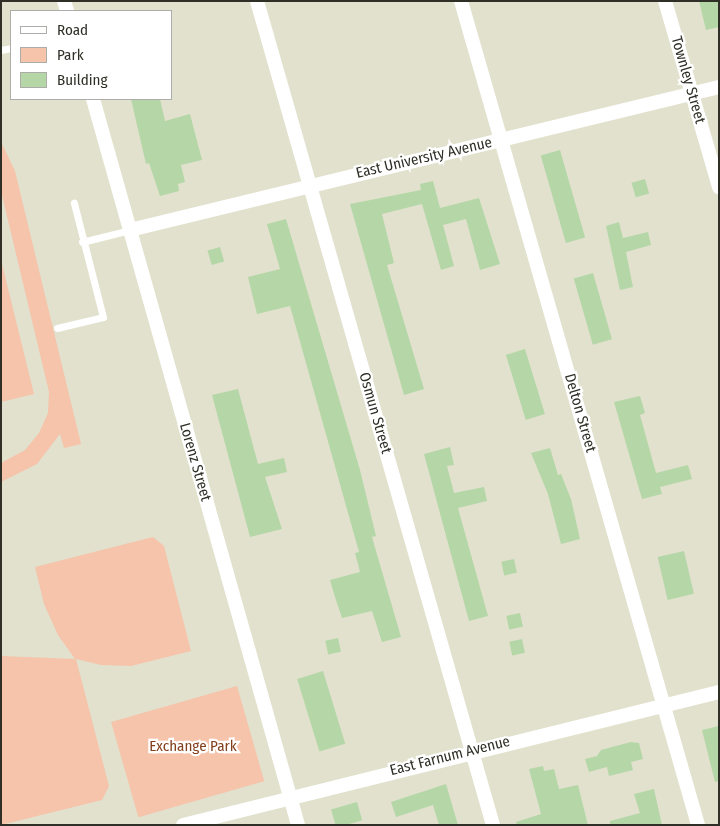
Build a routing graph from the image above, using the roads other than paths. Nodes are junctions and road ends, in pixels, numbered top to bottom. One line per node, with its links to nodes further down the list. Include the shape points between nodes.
1 (257, 1): 8 (street, Osmun Street)
2 (462, 1): 7 (street, Delton Street)
3 (665, 1): 5 (street, Townley Street)
4 (719, 86): 5 (street, East University Avenue)
5 (692, 93): 7 (street, East University Avenue); 9 (street, Townley Street)
6 (93, 100): 11 (street, Lorenz Street)
7 (501, 140): 8 (street, East University Avenue); 15 (street, Delton Street)
8 (310, 186): 11 (street, East University Avenue); 16 (street, Osmun Street)
9 (719, 187)
10 (74, 203): 12 (lane)
11 (130, 230): 12 (lane); 17 (street, Lorenz Street)
12 (82, 242): 13 (lane, via 103,317)
13 (57, 328)
14 (719, 692): 15 (street, East Farnum Avenue)
15 (664, 705): 16 (street, East Farnum Avenue); 21 (street, Delton Street)
16 (472, 751): 17 (street, East Farnum Avenue); 20 (street, Osmun Street)
17 (290, 797): 18 (street, East Farnum Avenue); 19 (street, Lorenz Street)
18 (182, 825)
19 (298, 825)
20 (493, 825)
21 (698, 825)

